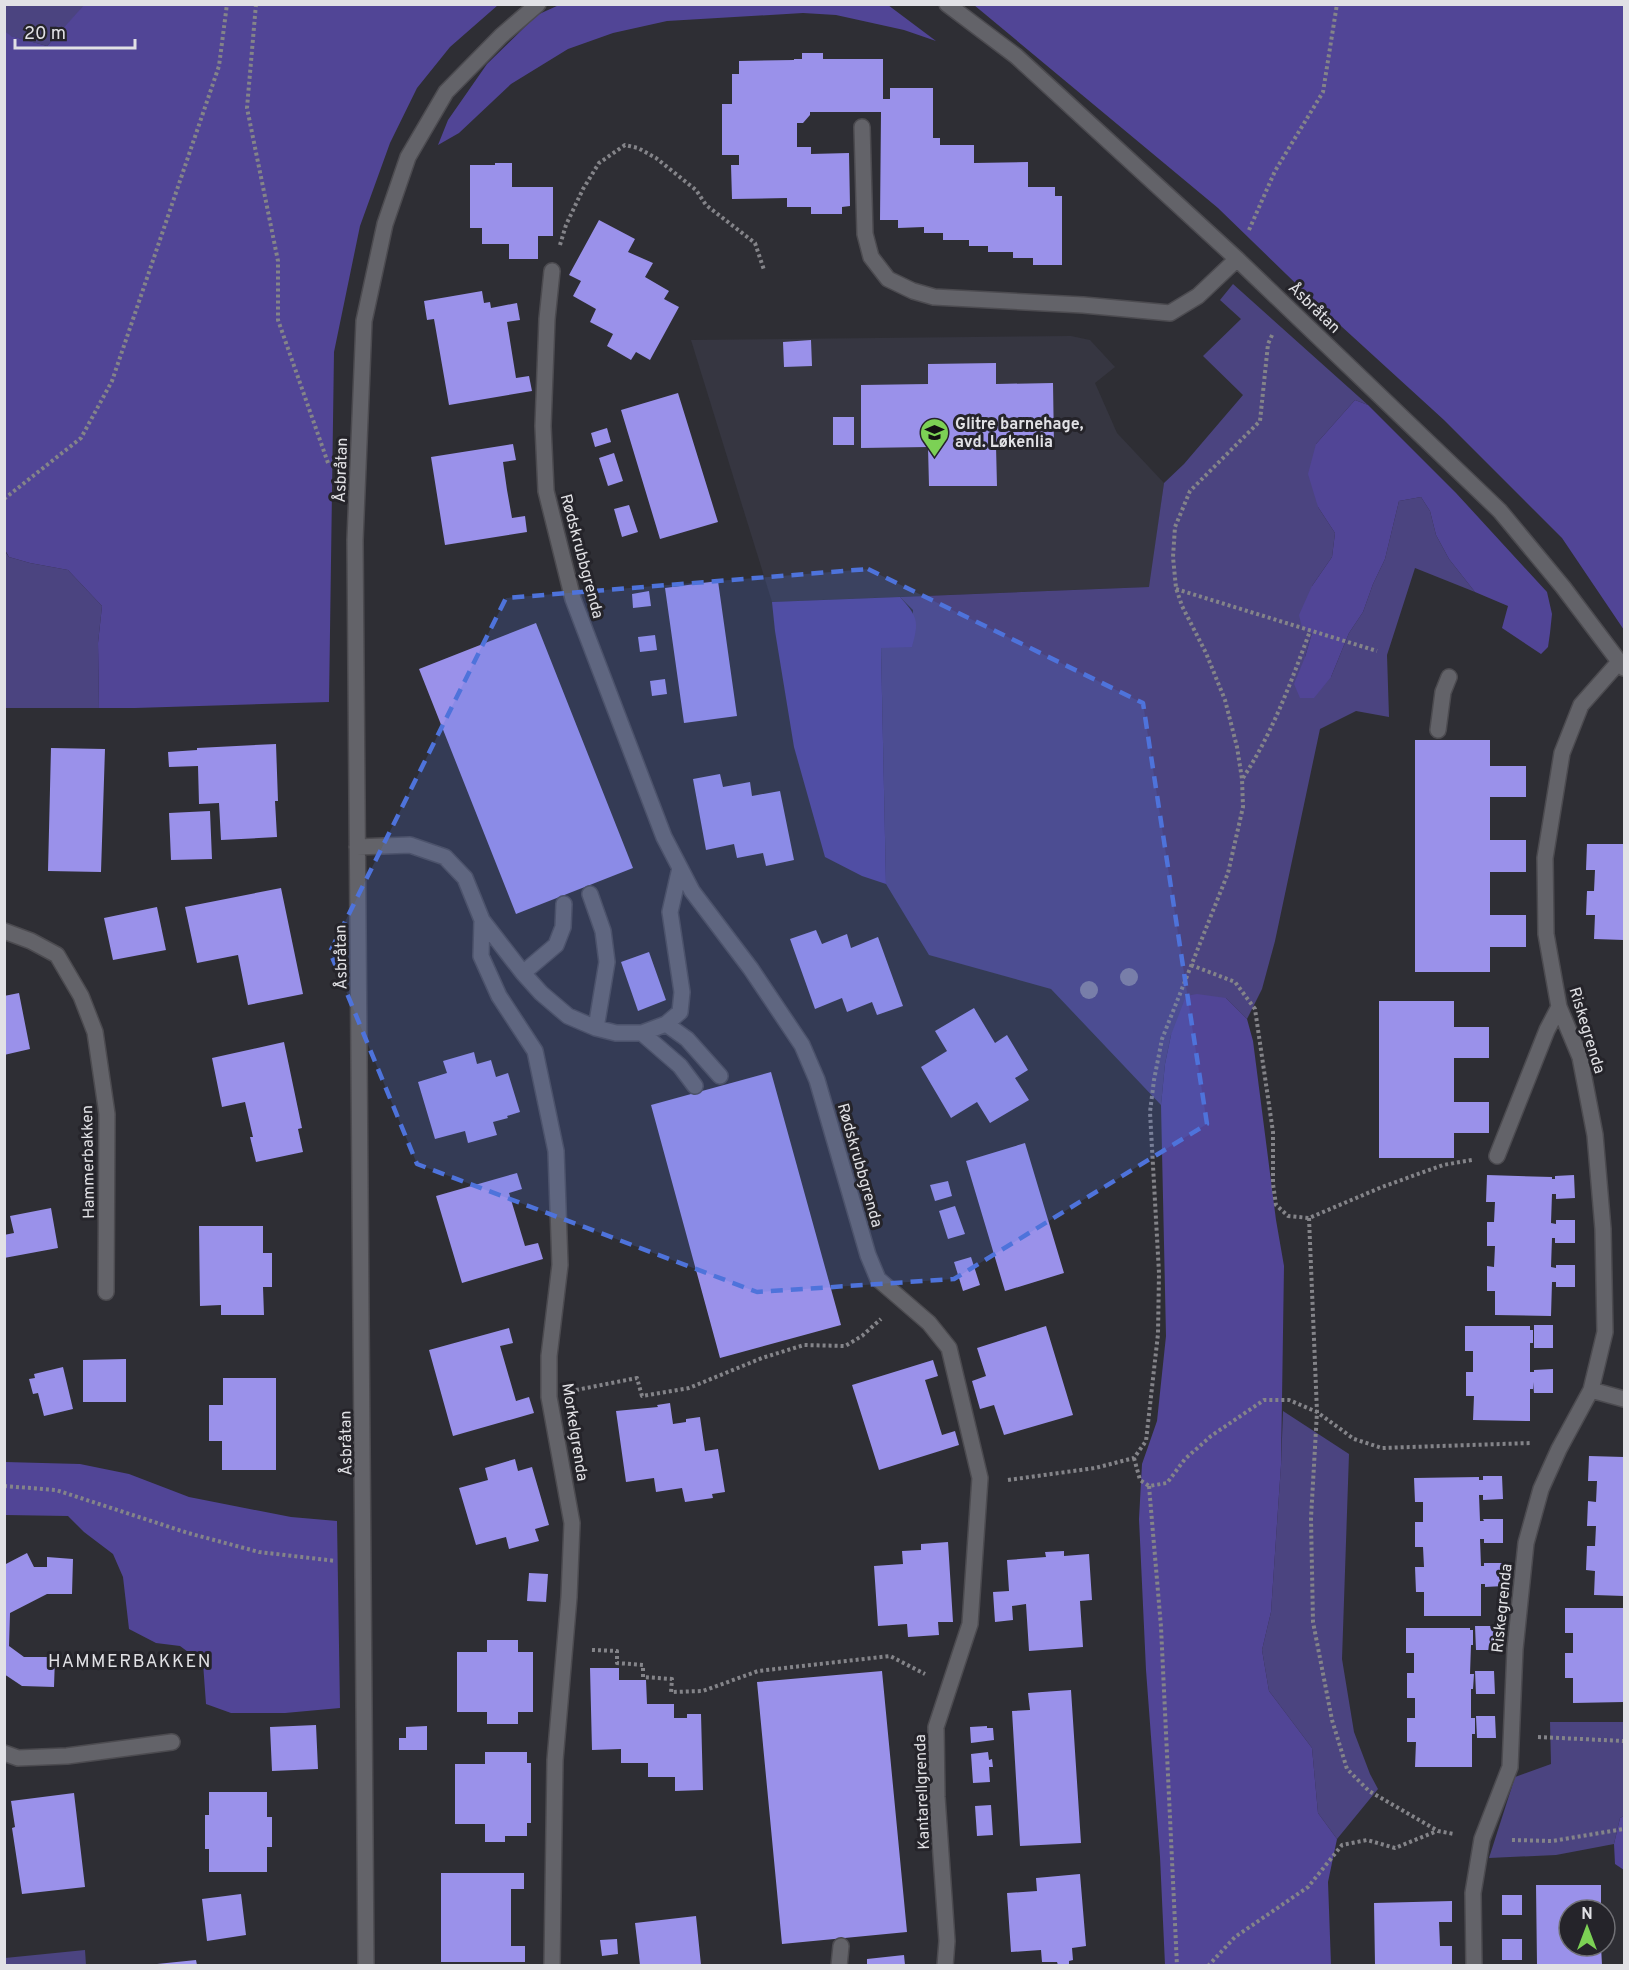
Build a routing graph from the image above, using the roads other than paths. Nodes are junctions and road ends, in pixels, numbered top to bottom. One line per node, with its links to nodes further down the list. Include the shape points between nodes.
1 (538, 4): 9 (street, Åsbråtan, via 446,92 408,157 385,224 366,310 355,540)
2 (947, 4): 4 (street, Åsbråtan, via 1016,56)
3 (862, 126): 4 (street, via 865,234 871,256 888,279 913,291 934,297 1170,314 1198,296)
4 (1237, 259): 6 (street, Åsbråtan, via 1500,511)
5 (552, 271): 10 (street, Rødskrubbgrenda, via 543,426 546,491 573,599 664,837)
6 (1622, 666): 16 (street, Riskegrenda, via 1581,705 1562,753 1545,858 1546,934)
7 (1449, 677): 8 (street)
8 (1438, 730)
9 (357, 847): 13 (street, via 410,845 445,857 465,879); 30 (street, Åsbråtan)
10 (680, 868): 17 (street, via 670,912 682,992 680,1012); 26 (street, Rødskrubbgrenda, via 692,891 802,1045 817,1080 878,1279 929,1323 949,1348)
11 (590, 894): 18 (street, via 603,932 607,962)
12 (564, 904): 15 (street, via 563,927 556,945)
13 (482, 920): 15 (street); 31 (street, Morkelgrenda, via 482,956 499,996 535,1051 556,1151 560,1264 549,1356 549,1397 572,1523 555,1760)
14 (4, 931): 23 (street, Hammerbakken, via 57,955 81,996 95,1032 107,1114)
15 (523, 973): 18 (street, via 568,1016)
16 (1559, 1007): 22 (street); 24 (street, Riskegrenda, via 1581,1058 1595,1135 1603,1229 1605,1332)
17 (666, 1024): 19 (street); 20 (street, via 687,1039)
18 (596, 1028): 19 (street)
19 (642, 1033): 21 (street, via 680,1066)
20 (720, 1076)
21 (695, 1086)
22 (1497, 1156)
23 (106, 1292)
24 (1591, 1390): 25 (street); 34 (street, Riskegrenda, via 1541,1489 1526,1543 1515,1649 1510,1767 1482,1839 1473,1893)
25 (1624, 1399)
26 (980, 1478): 33 (street, Kantarellgrenda, via 970,1624 936,1727)
27 (172, 1742): 28 (street, via 67,1756 18,1758)
28 (4, 1753)
29 (841, 1946): 32 (street)
30 (366, 1965)
31 (552, 1965)
32 (839, 1965)
33 (945, 1965)
34 (1474, 1965)

